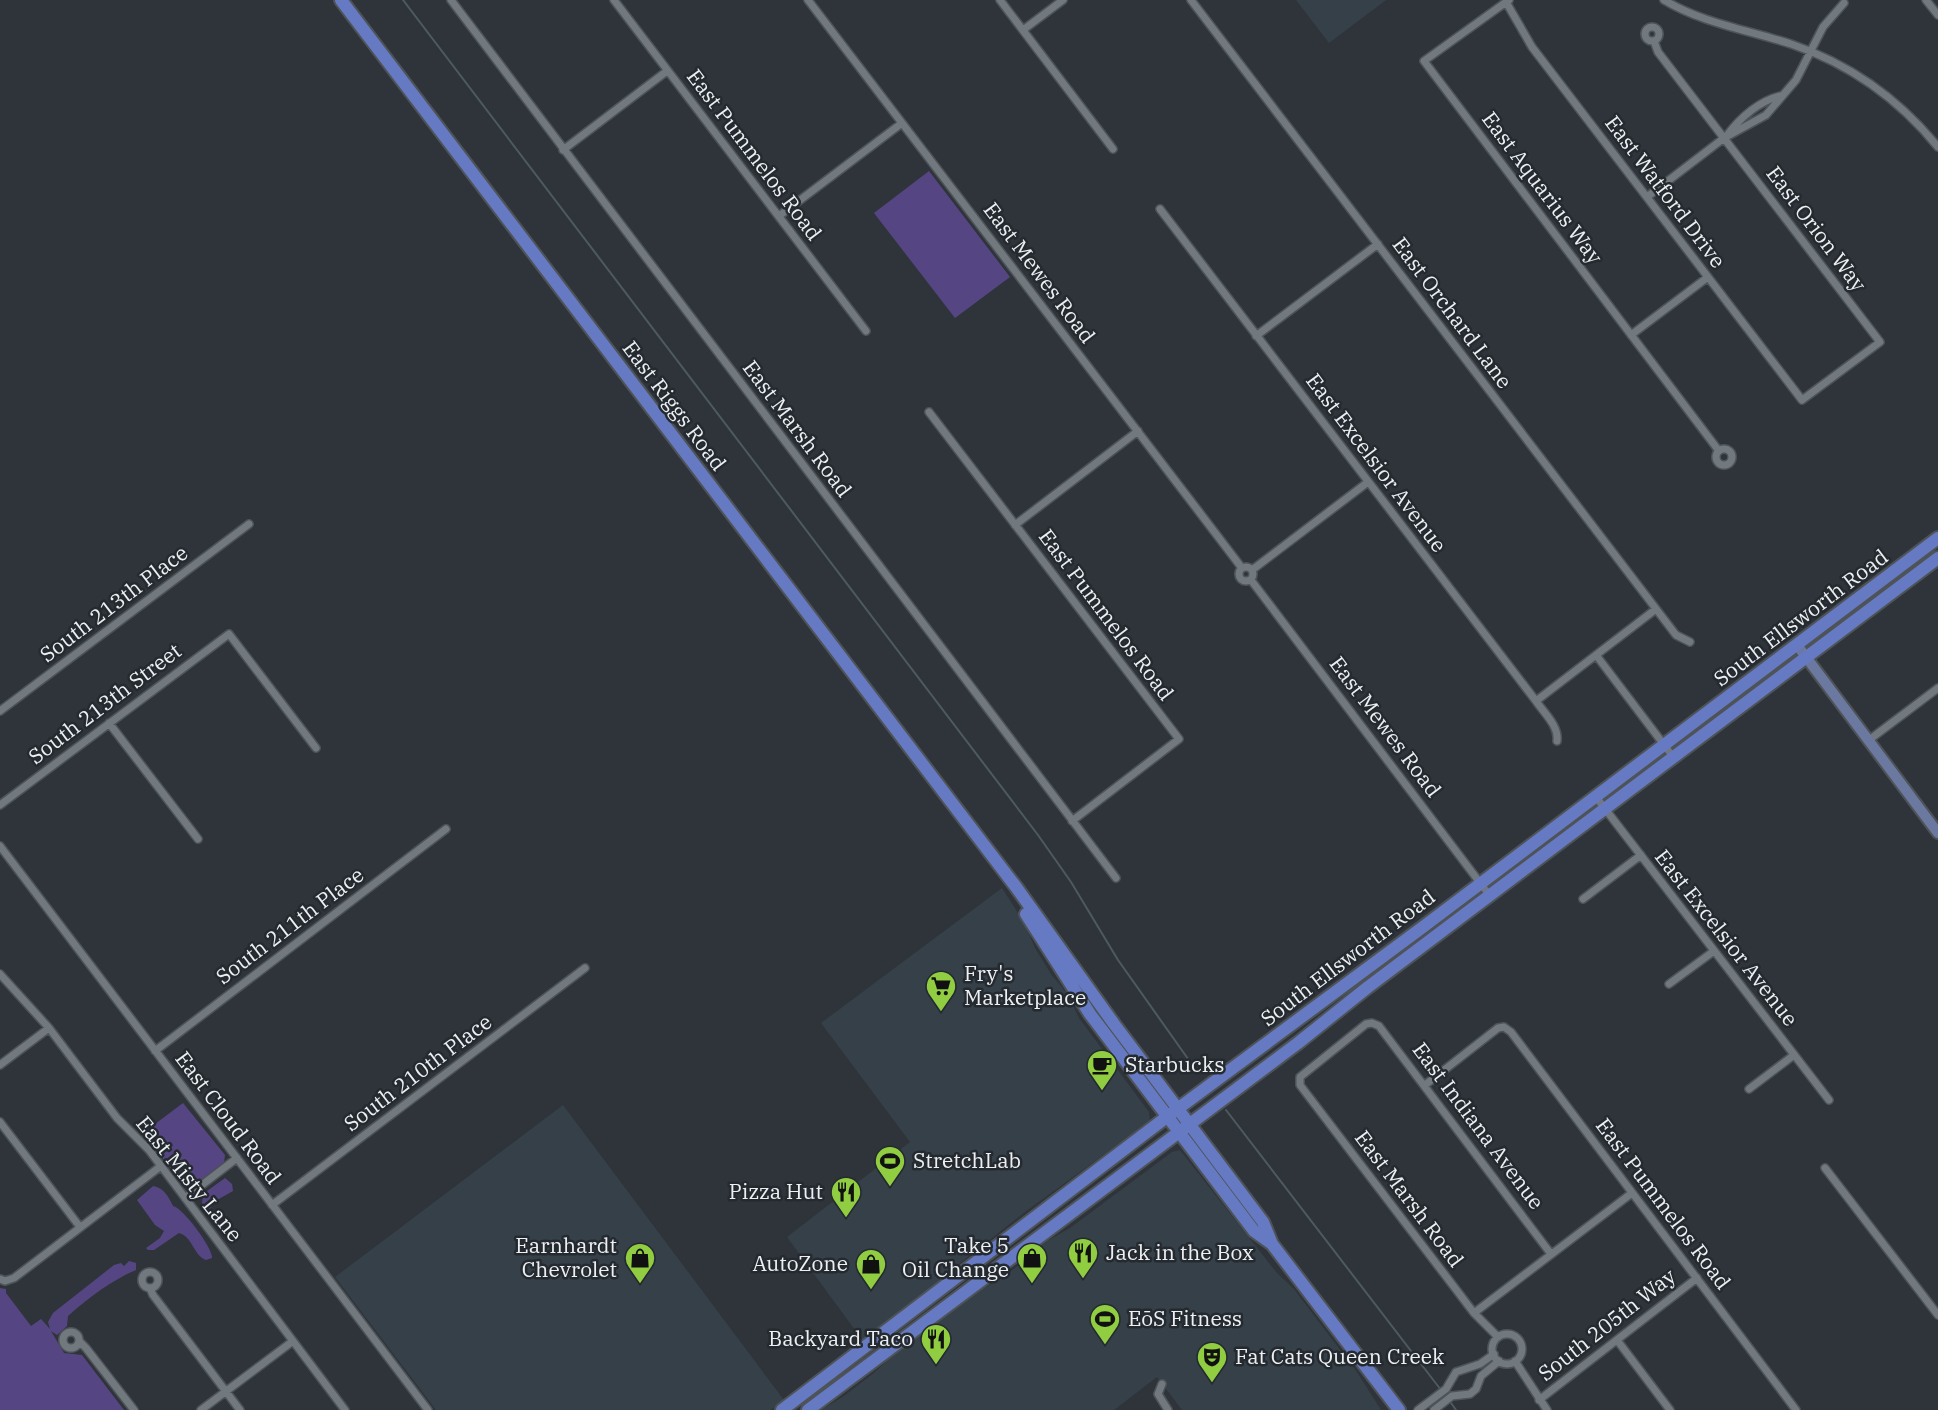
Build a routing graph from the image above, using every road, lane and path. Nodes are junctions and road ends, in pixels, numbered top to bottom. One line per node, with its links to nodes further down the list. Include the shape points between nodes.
1 (341, 0): 85 (main road, East Riggs Road, via 975,835)
2 (450, 0): 25 (street, East Marsh Road)
3 (614, 0): 17 (street, East Pummelos Road)
4 (808, 0): 21 (street, East Mewes Road)
5 (1000, 0): 14 (street)
6 (1063, 0): 14 (street)
7 (1191, 0): 29 (street, East Orchard Lane)
8 (1664, 0): 16 (street, via 1695,15)
9 (1854, 0): 12 (street)
10 (1926, 0): 13 (street)
11 (1507, 1): 26 (street, East Watford Drive, via 1532,47); 32 (street, East Aquarius Way, via 1424,61)
12 (1845, 1): 16 (street, via 1823,27)
13 (1938, 15)
14 (1023, 30): 24 (street)
15 (1654, 41): 22 (street, East Orion Way)
16 (1811, 51): 18 (street, via 1796,80); 23 (street, via 1881,90)
17 (667, 71): 25 (street); 28 (street, East Pummelos Road)
18 (1780, 96): 19 (street); 20 (street)
19 (1754, 109): 20 (street); 22 (street)
20 (1760, 117): 22 (street)
21 (902, 122): 28 (street); 36 (street, East Mewes Road)
22 (1724, 138): 26 (street); 34 (street, East Orion Way, via 1880,342)
23 (1938, 147)
24 (1113, 149)
25 (563, 150): 63 (street, East Marsh Road)
26 (1647, 197): 30 (street, East Watford Drive)
27 (1160, 209): 33 (street, East Excelsior Avenue)
28 (779, 216): 31 (street, East Pummelos Road)
29 (1378, 244): 33 (street); 46 (street, East Orchard Lane)
30 (1708, 277): 32 (street); 34 (street, East Watford Drive)
31 (866, 331)
32 (1631, 335): 37 (street, East Aquarius Way)
33 (1256, 336): 38 (street, East Excelsior Avenue)
34 (1802, 400)
35 (929, 412): 40 (street, East Pummelos Road)
36 (1138, 431): 40 (street); 43 (street, East Mewes Road)
37 (1719, 451)
38 (1368, 482): 44 (street); 52 (street, East Excelsior Avenue)
39 (249, 524): 53 (street, South 213th Place)
40 (1015, 525): 63 (street, East Pummelos Road, via 1179,739)
41 (1938, 538): 48 (main road, South Ellsworth Road)
42 (1938, 558): 50 (main road, South Ellsworth Road)
43 (1242, 568): 44 (street); 45 (street, East Mewes Road, via 1240,579)
44 (1252, 570): 45 (street)
45 (1251, 580): 70 (street, East Mewes Road)
46 (1656, 609): 47 (street, East Orchard Lane, via 1676,635); 49 (street)
47 (1690, 642)
48 (1797, 645): 50 (street); 57 (main road, South Ellsworth Road)
49 (1596, 655): 52 (street); 57 (street)
50 (1807, 658): 55 (street); 59 (main road, South Ellsworth Road)
51 (1938, 688): 55 (street)
52 (1536, 701): 56 (street, East Excelsior Avenue, via 1555,726)
53 (0, 711)
54 (109, 723): 58 (street, South 213th Street, via 225,635 232,636); 61 (street, South 213th Street); 66 (street)
55 (1869, 740): 65 (street)
56 (1557, 741)
57 (1665, 745): 59 (street); 60 (main road, South Ellsworth Road)
58 (316, 748)
59 (1674, 758): 62 (main road, South Ellsworth Road)
60 (1596, 797): 62 (street, East Excelsior Avenue); 70 (main road, South Ellsworth Road)
61 (0, 805)
62 (1606, 809): 68 (street, East Excelsior Avenue); 71 (main road, South Ellsworth Road)
63 (1072, 821): 69 (street, East Marsh Road)
64 (446, 829): 79 (street, South 211th Place)
65 (1938, 834)
66 (198, 839)
67 (0, 846): 79 (street, East Cloud Road)
68 (1641, 855): 72 (street); 73 (street, East Excelsior Avenue)
69 (1116, 878)
70 (1481, 883): 71 (street, East Mewes Road); 85 (main road, South Ellsworth Road)
71 (1490, 896): 87 (main road, South Ellsworth Road)
72 (1583, 899)
73 (1714, 951): 76 (street); 80 (street, East Excelsior Avenue)
74 (585, 968): 93 (street, South 210th Place)
75 (0, 974): 78 (street, East Misty Lane)
76 (1669, 984)
77 (1372, 1023): 82 (street, East Indiana Avenue, via 1387,1034); 100 (street, East Marsh Road, via 1300,1077 1300,1085)
78 (49, 1028): 81 (street); 89 (street, East Misty Lane, via 117,1118)
79 (155, 1051): 88 (street, East Cloud Road)
80 (1794, 1055): 83 (street); 84 (street, East Excelsior Avenue)
81 (0, 1065)
82 (1424, 1085): 91 (street, East Pummelos Road, via 1504,1027); 95 (street, East Indiana Avenue)
83 (1749, 1089)
84 (1829, 1100)
85 (1173, 1113): 87 (main road, East Riggs Road); 106 (main road, South Ellsworth Road)
86 (0, 1122): 94 (street)
87 (1185, 1128): 108 (main road, South Ellsworth Road); 123 (main road, East Riggs Road, via 1264,1222 1272,1244)
88 (237, 1158): 92 (street); 93 (street, East Cloud Road)
89 (161, 1166): 92 (street, East Misty Lane); 94 (street)
90 (1825, 1168): 99 (street)
91 (1632, 1193): 95 (street); 96 (street, East Pummelos Road)
92 (185, 1198): 105 (street, East Misty Lane)
93 (272, 1205): 119 (street, East Cloud Road)
94 (80, 1227): 97 (street, via 14,1278)
95 (1551, 1254): 100 (street)
96 (1697, 1278): 103 (street, South 205th Way); 127 (street, East Pummelos Road)
97 (2, 1280)
98 (150, 1288): 112 (street)
99 (1935, 1304): 101 (street)
100 (1474, 1313): 102 (street, East Marsh Road)
101 (1938, 1315)
102 (1498, 1338): 107 (street); 110 (street, East Marsh Road, via 1511,1334 1519,1340 1521,1354)
103 (1617, 1340): 113 (street, South 205th Way); 126 (street)
104 (79, 1341): 115 (street)
105 (293, 1341): 112 (street); 118 (street, East Misty Lane)
106 (870, 1343): 108 (main road); 120 (main road, South Ellsworth Road)
107 (1494, 1354): 109 (street); 124 (street, via 1456,1372 1446,1389)
108 (880, 1356): 121 (main road, South Ellsworth Road)
109 (1499, 1361): 110 (street); 114 (street, via 1481,1376 1470,1394 1452,1396)
110 (1515, 1361): 113 (street, East Marsh Road)
111 (1162, 1384): 122 (street, via 1157,1391)
112 (226, 1391): 116 (street); 117 (street)
113 (1539, 1400): 125 (street, East Marsh Road)
114 (1437, 1408)
115 (134, 1410)
116 (201, 1410)
117 (240, 1410)
118 (345, 1410)
119 (428, 1410)
120 (782, 1410)
121 (808, 1410)
122 (1168, 1410)
123 (1399, 1410)
124 (1418, 1410)
125 (1547, 1410)
126 (1670, 1410)
127 (1796, 1410)

